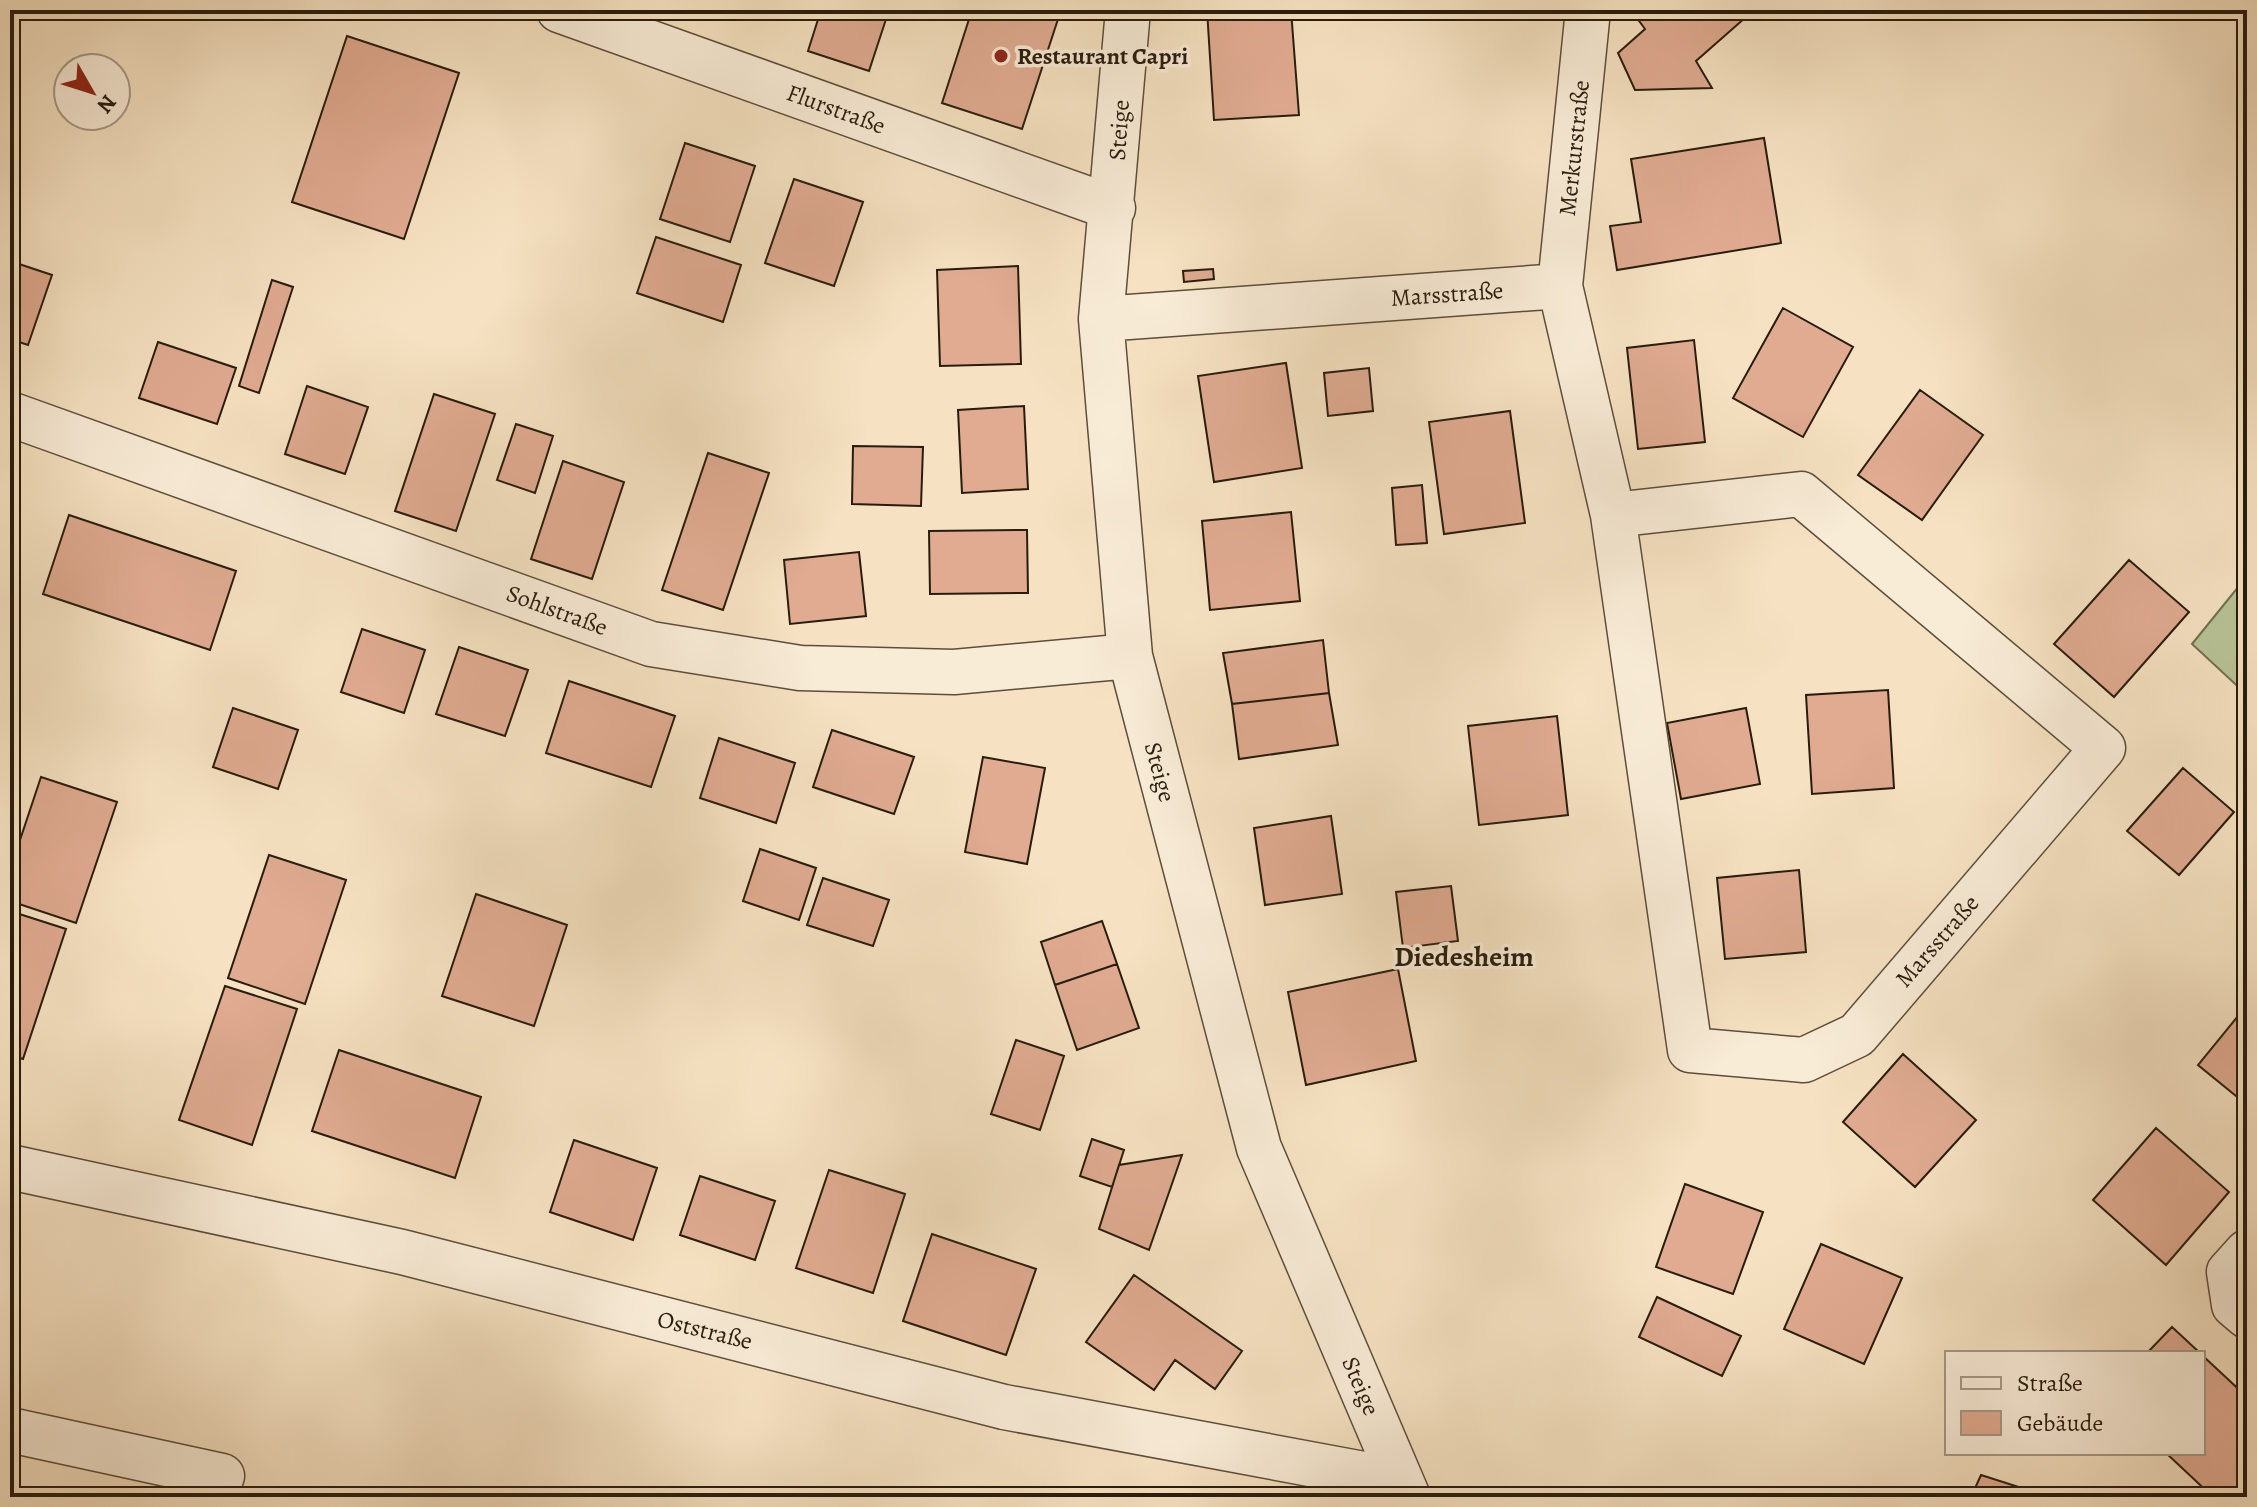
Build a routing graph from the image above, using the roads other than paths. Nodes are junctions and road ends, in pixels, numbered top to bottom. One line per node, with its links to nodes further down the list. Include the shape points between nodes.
1 (559, 10): 4 (street, Flurstraße)
2 (1128, 10): 4 (street, Steige)
3 (1588, 10): 5 (street, Merkurstraße)
4 (1113, 208): 6 (street, Steige)
5 (1560, 286): 6 (street, Marsstraße); 8 (street, Marsstraße)
6 (1101, 319): 9 (street, Steige)
7 (10, 414): 9 (street, Sohlstraße, via 651,644 800,668 954,672)
8 (1613, 515): 8 (street, Marsstraße, via 1690,1050 1804,1060 1857,1035 2103,748 1801,494)
9 (1130, 656): 15 (street, Steige, via 1259,1148)
10 (10, 1167): 15 (street, Oststraße, via 402,1252 1004,1407)
11 (2247, 1252): 12 (street, via 2229,1272 2234,1305)
12 (2247, 1316)
13 (10, 1430): 14 (street)
14 (222, 1476)
15 (1404, 1489)

